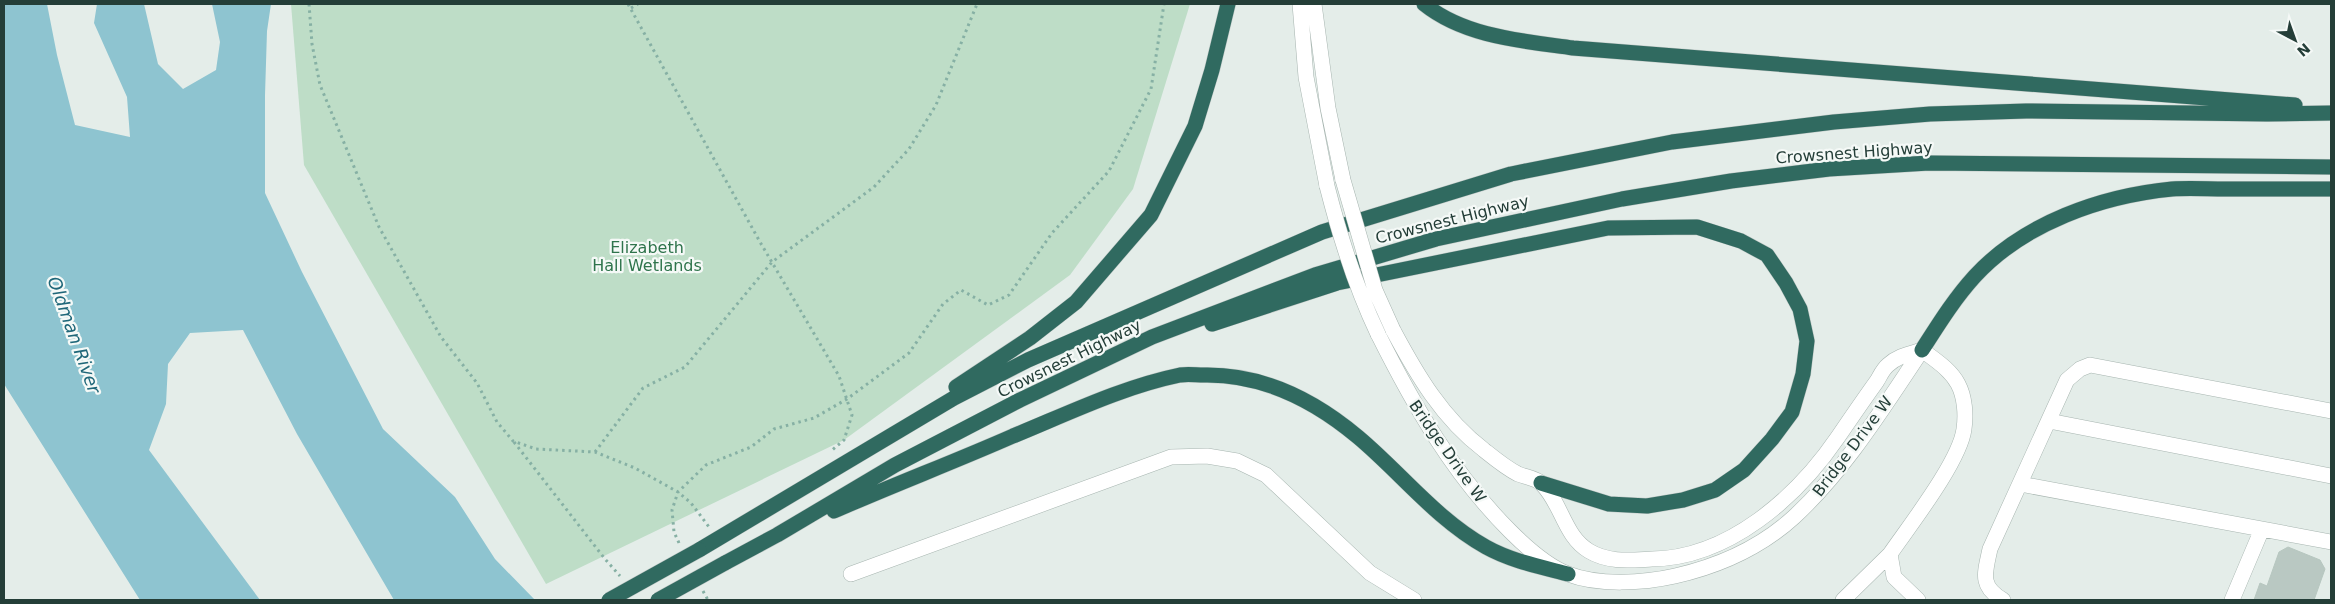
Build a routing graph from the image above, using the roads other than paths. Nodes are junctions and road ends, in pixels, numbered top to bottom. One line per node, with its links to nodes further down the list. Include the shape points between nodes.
1 (1228, 4): 20 (highway, via 1195,126 1151,215 1076,302 996,361)
2 (1300, 4): 9 (street, Bridge Drive W, bridge, via 1306,77 1327,186 1362,301)
3 (1314, 4): 9 (street, Bridge Drive W, bridge, via 1320,59 1343,180)
4 (1424, 4): 5 (highway, via 1435,13 1472,30 1573,48)
5 (2331, 108)
6 (2331, 113): 20 (highway, Crowsnest Highway, via 2026,111 1930,114 1759,130 1672,142 1511,174 1322,232 1028,360 954,398)
7 (2331, 167): 11 (highway, Crowsnest Highway, via 1929,163 1829,169 1731,181 1511,221 1381,254 1315,275 1152,337)
8 (2331, 189): 10 (highway, via 2173,189 2091,206 2056,220 2000,253 1953,302)
9 (1385, 332): 15 (street, Bridge Drive W, via 1454,424 1517,473); 23 (street, Bridge Drive W, via 1423,421 1460,475 1520,540 1542,559)
10 (1922, 350): 15 (street, via 1902,355 1886,366 1832,445 1809,475 1781,503 1747,529 1711,547 1664,559 1613,560 1589,551 1572,536 1556,503); 21 (street, via 1947,369 1958,385 1965,408 1964,431 1951,462); 23 (street, Bridge Drive W, via 1851,453 1822,489 1761,544 1696,571 1662,579 1623,582)
11 (1100, 362): 15 (highway, via 1337,283 1608,228 1697,227 1742,241 1767,255 1800,310 1807,341 1803,374 1792,412 1744,470 1716,490 1647,506 1609,504); 18 (highway, Crowsnest Highway, via 895,465)
12 (2331, 412): 13 (street, via 2090,365 2067,380)
13 (2049, 421): 14 (street); 16 (street)
14 (2331, 476)
15 (1541, 483)
16 (2020, 484): 17 (street); 29 (street, via 1990,549 1984,578 1992,594)
17 (2262, 529): 19 (street); 30 (street)
18 (777, 535): 23 (highway, via 1100,400 1182,375 1224,374 1264,383 1301,397 1359,437 1453,525 1487,547 1529,564); 25 (highway, Crowsnest Highway, bridge)
19 (2331, 542)
20 (699, 550): 24 (highway, bridge)
21 (1890, 554): 27 (street); 28 (street, via 1894,577)
22 (851, 574): 26 (street, via 1171,457 1207,456 1237,461 1266,475 1370,573)
23 (1568, 574)
24 (609, 600)
25 (658, 600)
26 (1414, 600)
27 (1844, 600)
28 (1918, 600)
29 (2003, 600)
30 (2232, 600)

